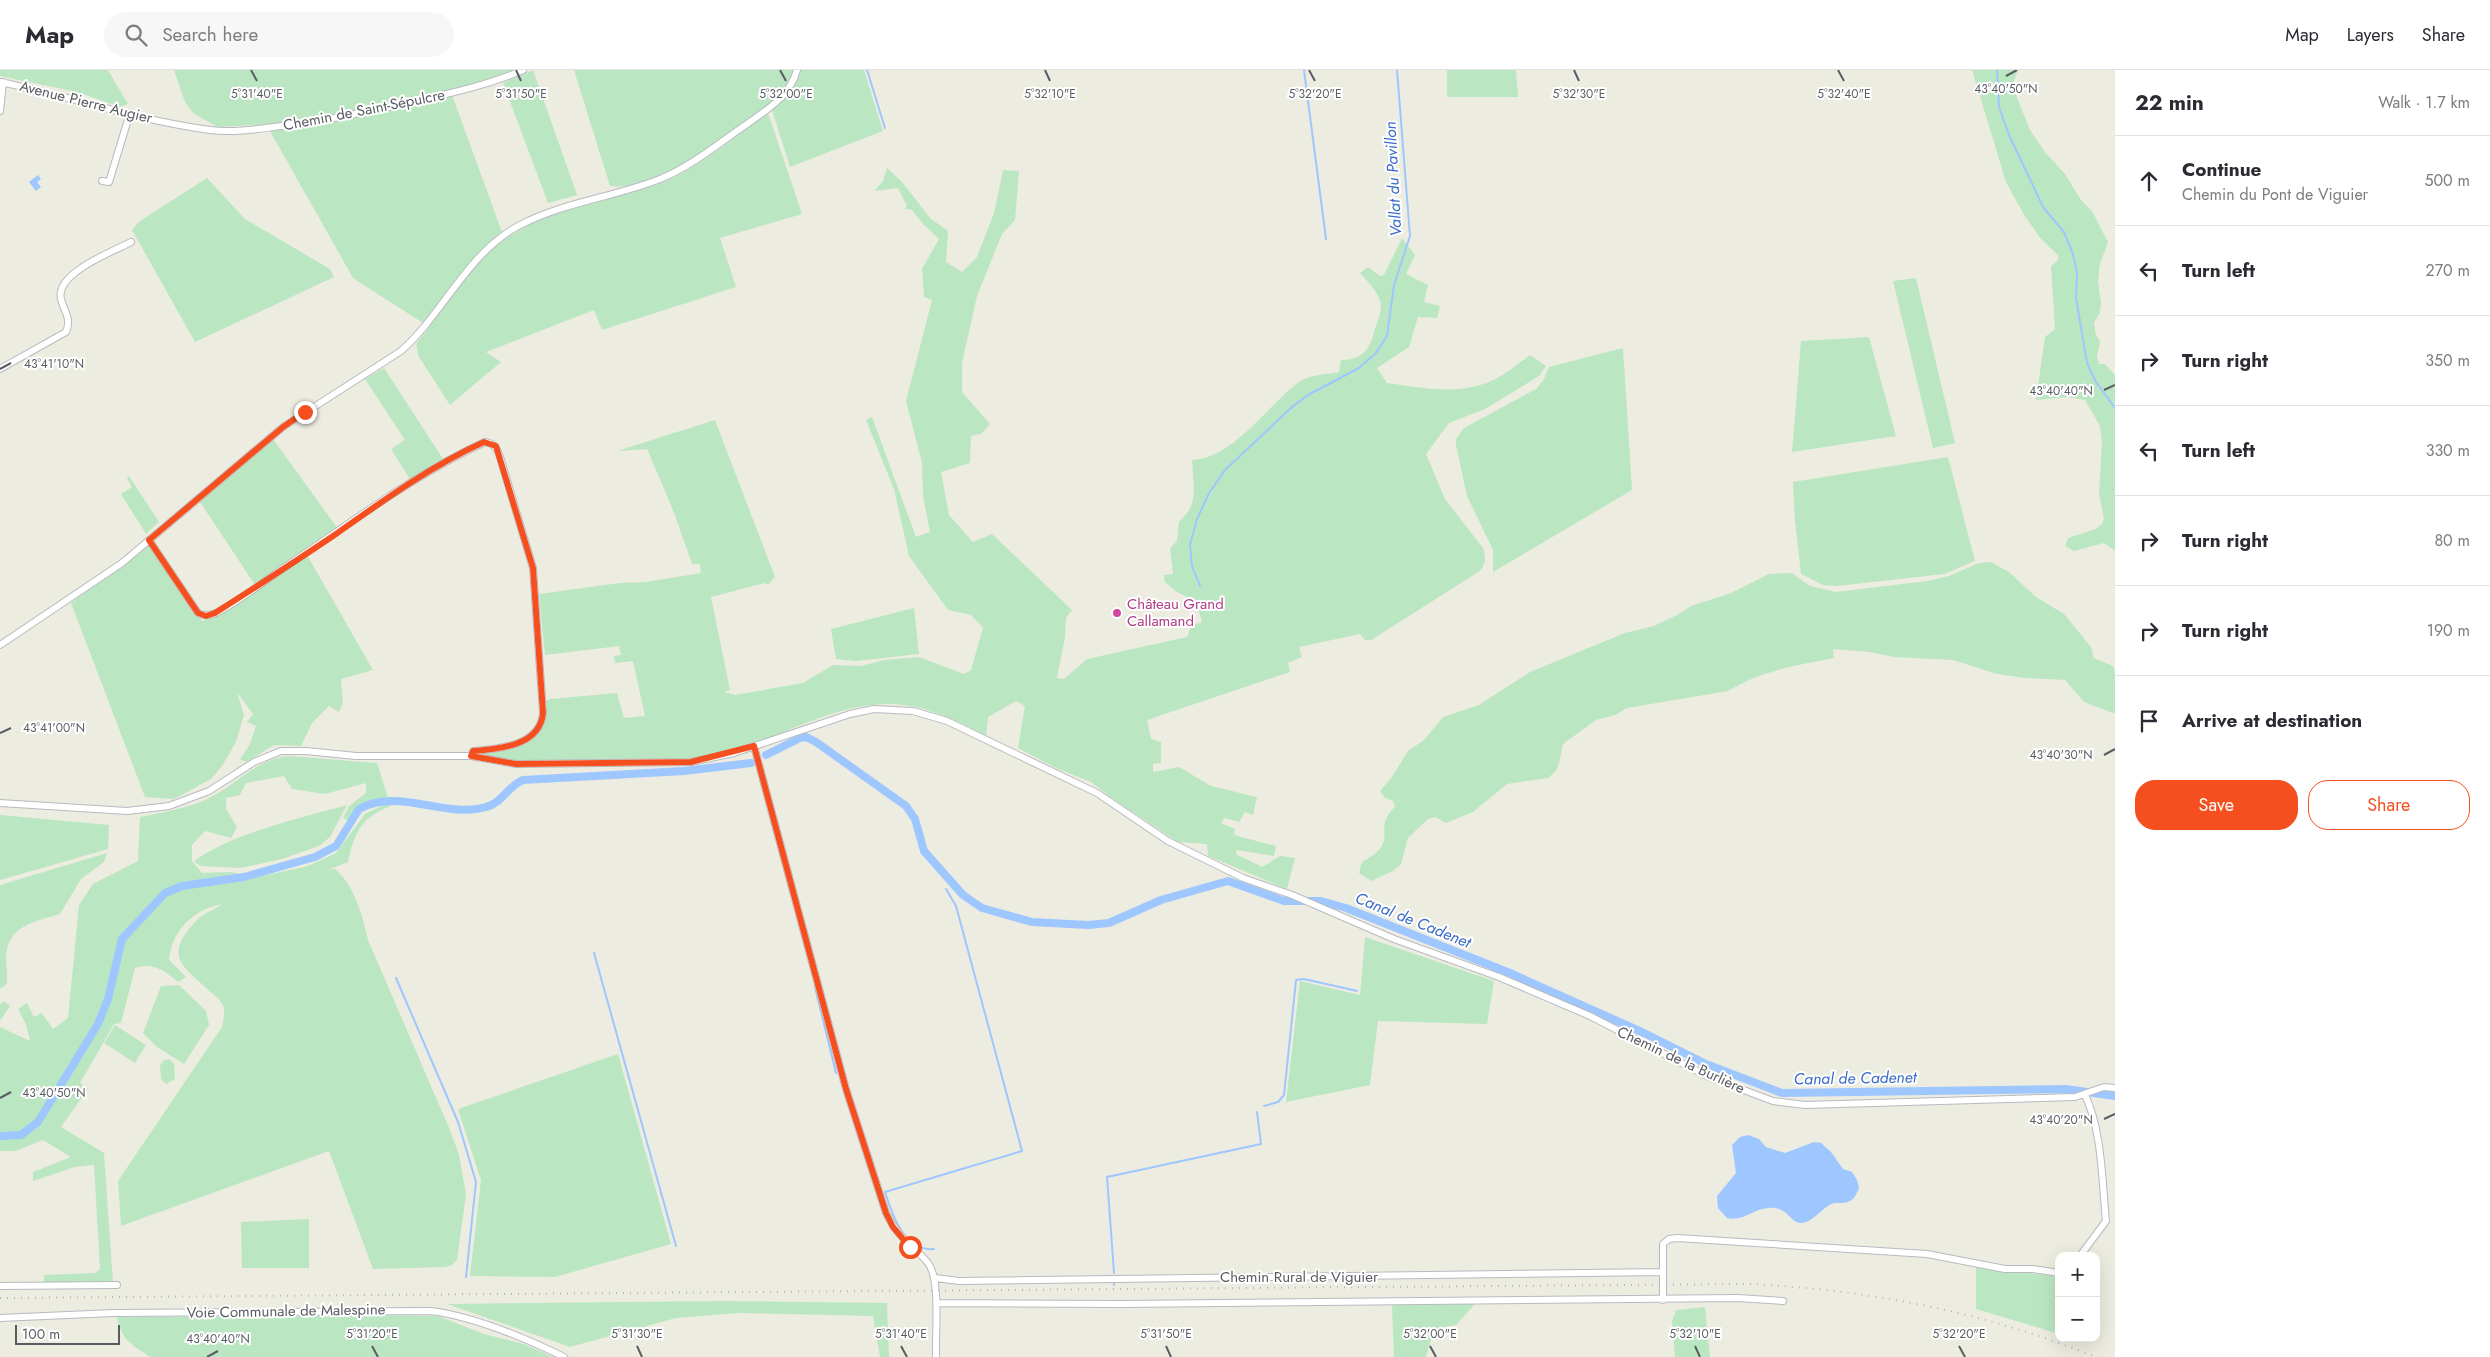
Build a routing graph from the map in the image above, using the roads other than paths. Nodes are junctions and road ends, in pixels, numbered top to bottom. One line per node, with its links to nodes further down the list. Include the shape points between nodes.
1 (523, 70): 6 (street, Chemin de Saint-Sépulcre, via 471,88 308,123 232,130)
2 (797, 70): 10 (street, via 793,83 776,104 677,171 640,186 548,212 504,235 473,264 416,337 401,351 283,427)
3 (2, 82): 4 (street); 5 (street, Avenue Pierre Augier)
4 (0, 111)
5 (130, 113): 6 (street, Avenue Pierre Augier); 7 (street, via 109,182)
6 (172, 123)
7 (102, 180)
8 (131, 242): 9 (street, via 66,279 60,292 69,318 66,332)
9 (0, 369)
10 (149, 540): 11 (street, via 95,583); 13 (street, via 198,613 206,616 242,596 435,467 484,442 496,446 533,568 543,713 540,726 530,736 502,749 473,751)
11 (0, 645)
12 (754, 746): 13 (street, Chemin de la Burlière, via 691,762 516,764); 16 (street, Chemin de la Burlière, via 817,723 866,711 892,709 929,714 1097,793 1184,850 1243,878 1518,985 1590,1016 1710,1077 1773,1101 1805,1105 2056,1098); 20 (street, via 846,1089 886,1213 902,1238 928,1263)
13 (471, 756): 14 (street, via 364,757 281,751 254,762 209,791 169,806 127,810)
14 (0, 803)
15 (2115, 1088): 16 (street, Chemin de la Burlière, via 2104,1087)
16 (2087, 1094): 17 (street, via 2095,1126 2106,1221)
17 (2083, 1252)
18 (1663, 1272): 19 (street, via 1663,1244 1677,1238 1927,1254 2006,1268); 20 (street, Chemin Rural de Viguier, via 959,1281); 23 (street)
19 (2055, 1272)
20 (935, 1278): 25 (street)
21 (117, 1285): 22 (street)
22 (0, 1286)
23 (1663, 1300): 24 (street, via 1738,1298); 25 (street)
24 (1783, 1301)
25 (937, 1303): 28 (street)
26 (0, 1318): 27 (street, Voie Communale de Malespine, via 112,1313 431,1311 451,1313)
27 (564, 1357)
28 (936, 1357)

